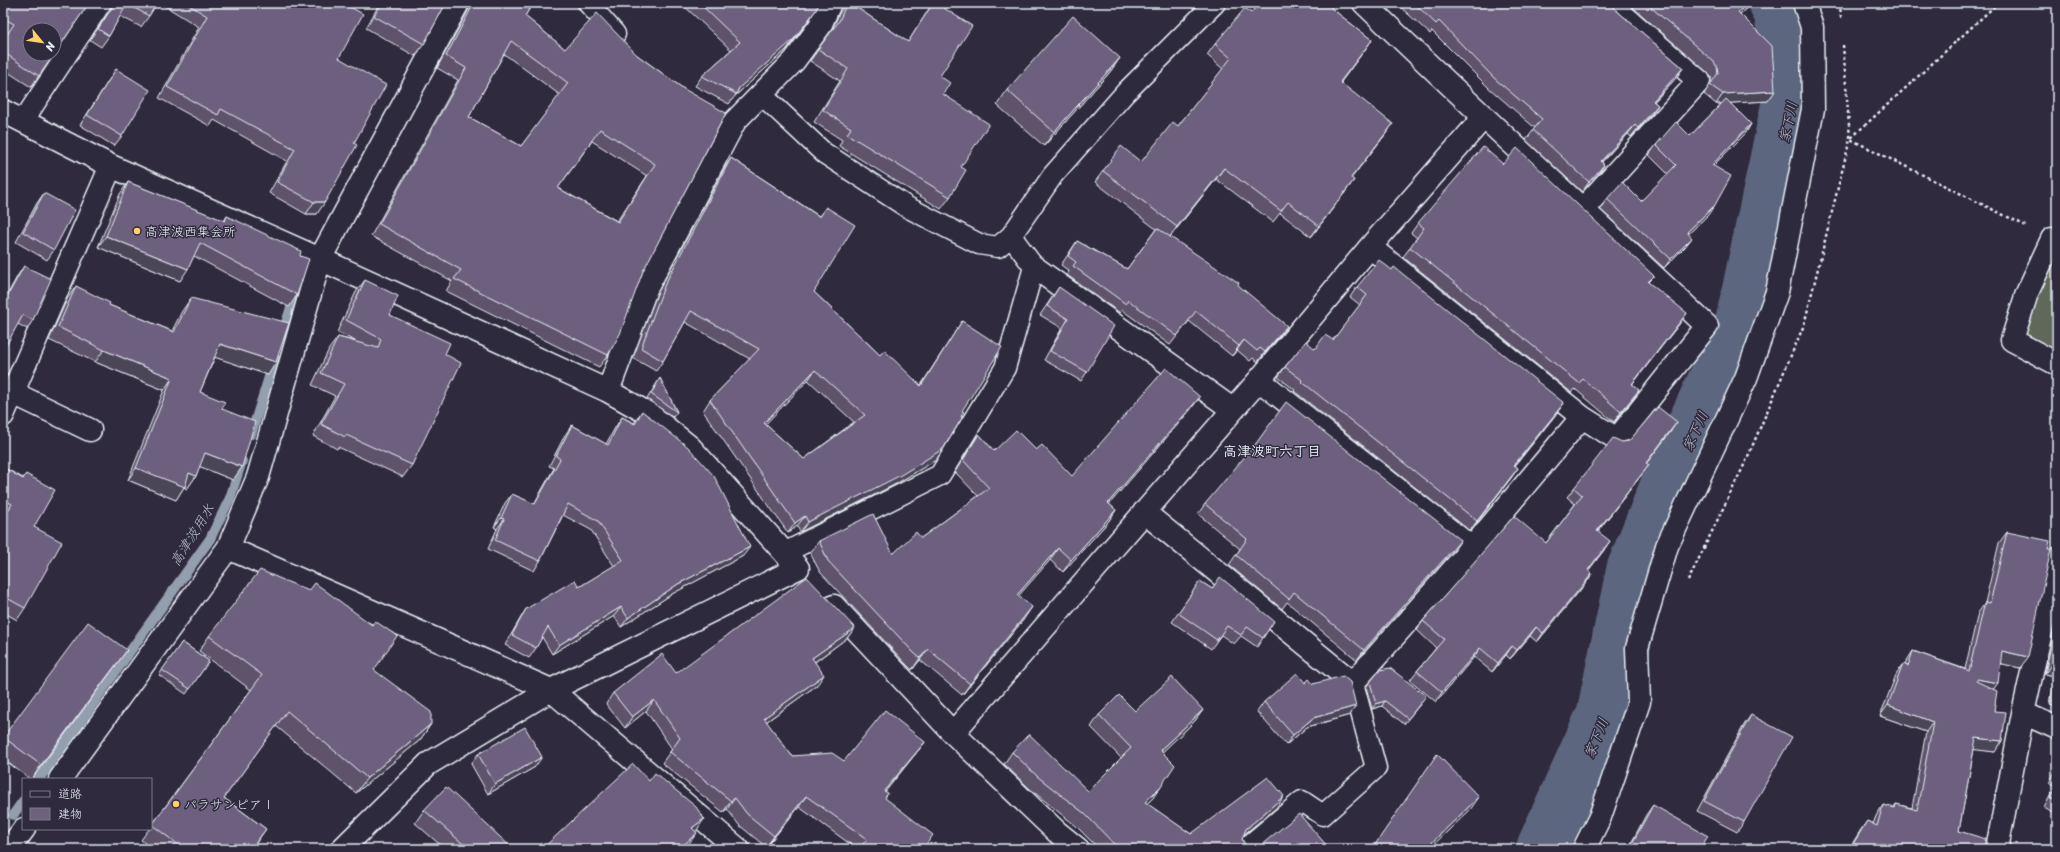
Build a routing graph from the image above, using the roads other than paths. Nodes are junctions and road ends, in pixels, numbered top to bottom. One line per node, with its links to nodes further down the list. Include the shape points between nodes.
1 (101, 3): 13 (lane)
2 (458, 3): 19 (street)
3 (588, 3): 9 (lane)
4 (830, 3): 10 (street, via 820,26 794,61)
5 (1215, 3): 16 (lane, via 1126,92 1053,175)
6 (1364, 3): 12 (street)
7 (1609, 3): 15 (street, via 1699,81)
8 (1804, 3): 44 (street, via 1812,27 1813,109 1777,292 1746,378 1667,546 1637,648 1639,702 1600,817)
9 (626, 47)
10 (761, 94): 16 (lane, via 824,153 907,207 979,244 998,247); 23 (street, via 728,118 646,289)
11 (3, 111): 13 (street)
12 (1484, 118): 15 (street); 18 (street)
13 (24, 121): 14 (street)
14 (112, 166): 19 (street); 24 (street)
15 (1583, 209): 27 (street, via 1707,326 1617,439)
16 (1012, 236): 20 (lane)
17 (2052, 239): 21 (street, via 2027,293 2012,340)
18 (1370, 247): 22 (street); 27 (street)
19 (320, 259): 23 (street); 30 (street, via 258,477)
20 (1034, 267): 25 (street); 33 (lane, via 1005,368 940,475)
21 (2057, 364)
22 (1259, 380): 25 (street); 31 (street)
23 (608, 390): 33 (street, via 649,414 690,447)
24 (13, 392): 26 (street); 28 (street)
25 (1232, 409): 29 (street)
26 (3, 415)
27 (1582, 417): 31 (street)
28 (90, 430)
29 (1144, 512): 34 (street); 38 (street)
30 (228, 548): 35 (street); 39 (street)
31 (1472, 548): 34 (street)
32 (2057, 559): 36 (street)
33 (791, 560): 35 (street); 38 (street)
34 (1353, 683): 43 (lane, via 1376,768 1323,815 1302,801)
35 (551, 690): 40 (street); 41 (street, via 428,764)
36 (2023, 713): 37 (street); 45 (street)
37 (2057, 728)
38 (953, 733): 42 (street)
39 (61, 778)
40 (730, 847)
41 (342, 849)
42 (1078, 849)
43 (1245, 849)
44 (1584, 849)
45 (1997, 849)

